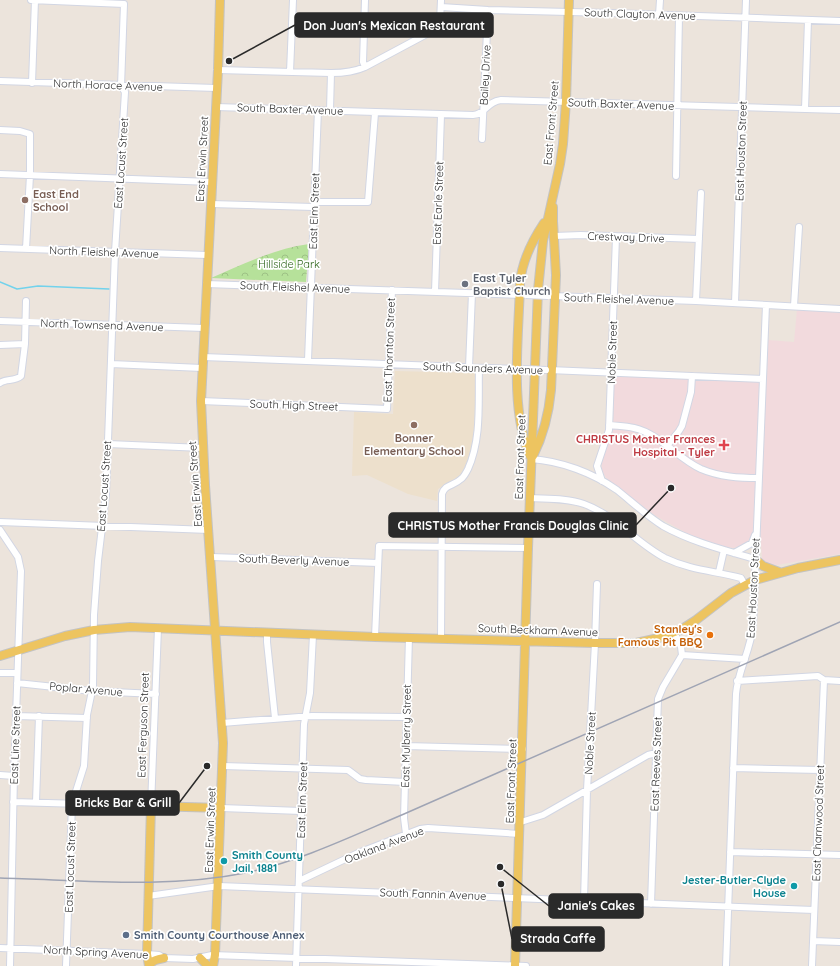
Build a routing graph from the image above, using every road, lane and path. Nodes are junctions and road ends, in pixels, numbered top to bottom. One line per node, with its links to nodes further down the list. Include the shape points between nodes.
1 (31, 0): 2 (street)
2 (35, 0): 23 (street); 24 (street, East Locust Street, via 124,4)
3 (220, 0): 19 (main road, East Erwin Street)
4 (293, 0): 20 (street)
5 (364, 0): 18 (street)
6 (441, 0): 10 (street)
7 (569, 0): 12 (main road, East Front Street)
8 (660, 0): 13 (street)
9 (746, 0): 15 (street, East Houston Street)
10 (441, 7): 11 (street, South Clayton Avenue); 18 (street, via 438,28)
11 (488, 10): 12 (street, South Clayton Avenue); 34 (street, Bailey Drive)
12 (568, 12): 13 (street, South Clayton Avenue); 26 (main road, East Front Street)
13 (659, 15): 14 (street, South Clayton Avenue)
14 (679, 16): 15 (street, South Clayton Avenue); 27 (street)
15 (745, 18): 16 (street, South Clayton Avenue); 29 (street, East Houston Street)
16 (808, 20): 17 (street, South Clayton Avenue); 30 (street)
17 (840, 21)
18 (365, 67): 21 (street, via 346,73)
19 (218, 70): 20 (street); 25 (main road, East Erwin Street)
20 (290, 72): 21 (street)
21 (331, 73): 32 (street)
22 (0, 82): 23 (street, North Horace Avenue)
23 (32, 82): 24 (street, North Horace Avenue)
24 (121, 86): 25 (street, North Horace Avenue); 42 (street, East Locust Street, via 125,92)
25 (216, 88): 28 (main road, East Erwin Street)
26 (566, 102): 27 (street, South Baxter Avenue); 34 (street, South Baxter Avenue, via 498,101); 44 (main road, East Front Street, via 563,144)
27 (677, 106): 29 (street, South Baxter Avenue); 41 (street)
28 (216, 107): 31 (street, South Baxter Avenue); 43 (main road, East Erwin Street)
29 (742, 108): 30 (street, South Baxter Avenue); 67 (street, East Houston Street)
30 (805, 109): 33 (street, South Baxter Avenue)
31 (318, 110): 32 (street, South Baxter Avenue); 47 (street, East Elm Street)
32 (330, 110): 35 (street, South Baxter Avenue)
33 (840, 110)
34 (482, 112): 36 (street, South Baxter Avenue, via 478,115); 38 (street, Bailey Drive)
35 (375, 113): 36 (street, South Baxter Avenue); 47 (street, via 368,202)
36 (441, 115): 60 (street, East Earle Street)
37 (0, 130): 40 (street, via 30,134)
38 (482, 139)
39 (0, 174): 40 (street)
40 (30, 175): 42 (street); 54 (street)
41 (676, 176)
42 (119, 179): 43 (street); 55 (street, East Locust Street)
43 (211, 182): 46 (main road, East Erwin Street)
44 (555, 187): 48 (main road, East Front Street); 50 (main road)
45 (701, 193): 52 (street)
46 (211, 204): 47 (street); 56 (main road, East Erwin Street)
47 (314, 204): 58 (street, East Elm Street)
48 (547, 219): 62 (main road, via 523,264 520,277); 96 (main road, East Front Street, via 540,256)
49 (799, 227): 69 (street)
50 (554, 236): 51 (street, Crestway Drive); 63 (main road, via 556,264)
51 (616, 237): 52 (street, Crestway Drive); 64 (street, Noble Street)
52 (699, 239): 66 (street)
53 (0, 248): 54 (street, North Fleishel Avenue)
54 (26, 249): 55 (street, North Fleishel Avenue)
55 (115, 252): 56 (street, North Fleishel Avenue); 73 (street, East Locust Street)
56 (208, 255): 57 (main road, East Erwin Street)
57 (206, 284): 58 (street, South Fleishel Avenue); 74 (main road, East Erwin Street)
58 (311, 288): 59 (street, South Fleishel Avenue); 78 (street, East Elm Street)
59 (392, 290): 60 (street, South Fleishel Avenue); 80 (street, East Thornton Street)
60 (435, 292): 61 (street, South Fleishel Avenue)
61 (472, 293): 62 (street, South Fleishel Avenue); 81 (street)
62 (523, 295): 63 (street, South Fleishel Avenue, bridge); 84 (main road)
63 (552, 296): 64 (street, South Fleishel Avenue); 85 (main road)
64 (614, 298): 66 (street, South Fleishel Avenue); 86 (street, Noble Street)
65 (26, 301): 72 (street)
66 (696, 301): 67 (street, South Fleishel Avenue)
67 (735, 303): 68 (street, South Fleishel Avenue)
68 (766, 305): 69 (street, South Fleishel Avenue); 88 (street, East Houston Street)
69 (794, 306): 70 (street, South Fleishel Avenue)
70 (840, 309)
71 (0, 321): 72 (street, North Townsend Avenue)
72 (26, 322): 73 (street, North Townsend Avenue); 75 (street)
73 (113, 325): 74 (street, North Townsend Avenue); 79 (street, East Locust Street)
74 (204, 328): 77 (main road, East Erwin Street)
75 (25, 344): 76 (street); 89 (street, via 21,376 17,380)
76 (0, 345)
77 (203, 356): 78 (street, South Saunders Avenue); 82 (main road, East Erwin Street)
78 (308, 360): 80 (street, South Saunders Avenue)
79 (111, 364): 82 (street); 93 (street, East Locust Street)
80 (389, 364): 81 (street, South Saunders Avenue); 91 (street, East Thornton Street)
81 (469, 367): 83 (street, South Saunders Avenue)
82 (202, 368): 90 (main road, East Erwin Street)
83 (479, 368): 84 (street, South Saunders Avenue); 107 (street, via 476,447 463,477 443,491)
84 (520, 369): 85 (street, South Saunders Avenue, bridge); 96 (main road, via 517,399 523,434)
85 (549, 370): 86 (street, South Saunders Avenue); 96 (main road, via 549,404 540,440)
86 (611, 373): 87 (street, South Saunders Avenue); 92 (street, Noble Street)
87 (692, 376): 88 (street, South Saunders Avenue); 94 (street, via 682,426)
88 (763, 379): 99 (street, East Houston Street)
89 (0, 383)
90 (201, 401): 91 (street, South High Street); 95 (main road, East Erwin Street)
91 (387, 409)
92 (609, 426): 94 (street, via 638,429 649,433); 97 (street, Noble Street)
93 (108, 444): 95 (street); 103 (street, East Locust Street)
94 (667, 446): 99 (street, via 708,471 728,477)
95 (203, 448): 105 (main road, East Erwin Street)
96 (531, 459): 98 (street); 101 (main road, East Front Street)
97 (597, 466): 98 (street); 100 (street)
98 (585, 473): 100 (street)
99 (758, 478): 106 (street, East Houston Street)
100 (602, 481): 109 (street, via 662,525)
101 (530, 498): 108 (main road, East Front Street); 115 (street, via 585,504 609,517 650,549 666,558 689,568)
102 (0, 522): 103 (street)
103 (102, 526): 105 (street); 121 (street, East Locust Street)
104 (0, 530): 131 (street, East Line Street, via 20,564)
105 (209, 530): 111 (main road, East Erwin Street)
106 (756, 533): 110 (street, via 752,543); 112 (street, East Houston Street)
107 (443, 548): 108 (street); 114 (street, via 379,546); 128 (street)
108 (528, 548): 129 (main road, East Front Street)
109 (724, 550): 110 (street); 115 (street)
110 (734, 553): 112 (street)
111 (211, 557): 114 (street, South Beverly Avenue); 122 (main road, East Erwin Street)
112 (755, 559): 116 (main road, via 763,566); 117 (street, East Houston Street)
113 (840, 560): 116 (main road, South Beckham Avenue)
114 (378, 563): 126 (street)
115 (719, 572): 119 (street, via 741,578)
116 (779, 572): 117 (main road, South Beckham Avenue)
117 (755, 580): 119 (main road, South Beckham Avenue); 134 (street, East Houston Street, via 752,631)
118 (597, 584): 130 (street, Noble Street)
119 (745, 585): 124 (main road, South Beckham Avenue, via 724,597 689,625)
120 (158, 628): 121 (main road, South Beckham Avenue); 122 (main road, South Beckham Avenue); 142 (street, East Ferguson Street)
121 (94, 630): 131 (main road, South Beckham Avenue); 141 (street, East Locust Street)
122 (215, 630): 123 (main road, South Beckham Avenue); 149 (main road, East Erwin Street)
123 (267, 632): 125 (main road, South Beckham Avenue); 147 (street)
124 (674, 632): 130 (main road, South Beckham Avenue, via 644,642); 132 (street)
125 (313, 635): 126 (main road, South Beckham Avenue); 145 (street, East Elm Street, via 310,694)
126 (375, 637): 127 (main road, South Beckham Avenue)
127 (409, 638): 128 (main road, South Beckham Avenue); 148 (street, East Mulberry Street)
128 (441, 639): 129 (main road, South Beckham Avenue)
129 (525, 640): 130 (main road, South Beckham Avenue); 151 (main road, East Front Street)
130 (595, 643): 160 (street, Noble Street)
131 (18, 650): 133 (main road, South Beckham Avenue); 136 (street, East Line Street)
132 (682, 655): 134 (street); 152 (street, East Reeves Street, via 659,695)
133 (0, 656)
134 (745, 659): 138 (street, East Houston Street)
135 (0, 673): 136 (street)
136 (17, 673): 140 (street, East Line Street)
137 (824, 680): 138 (street, via 818,676); 139 (street); 156 (street, East Charnwood Street)
138 (737, 681): 155 (street, East Houston Street)
139 (840, 681)
140 (17, 683): 141 (street, Poplar Avenue); 143 (street, East Line Street)
141 (92, 691): 142 (street, Poplar Avenue); 146 (street, East Locust Street)
142 (156, 694): 164 (street, East Ferguson Street)
143 (16, 716): 144 (street); 158 (street, East Line Street)
144 (39, 716): 146 (street); 162 (street)
145 (305, 716): 147 (street); 148 (street); 154 (street, East Elm Street)
146 (87, 718): 163 (street, East Locust Street, via 85,760)
147 (275, 718): 149 (street)
148 (406, 718): 150 (street, East Mulberry Street)
149 (222, 723): 153 (main road, East Erwin Street)
150 (406, 746): 151 (street); 159 (street, East Mulberry Street)
151 (523, 749): 167 (main road, East Front Street)
152 (656, 753): 160 (street, via 648,755); 179 (street, East Reeves Street)
153 (223, 766): 154 (street); 165 (main road, East Erwin Street)
154 (303, 768): 159 (street, via 348,770 366,780); 166 (street, East Elm Street)
155 (733, 768): 156 (street); 170 (street, East Houston Street)
156 (820, 770): 171 (street, East Charnwood Street)
157 (0, 775): 158 (street)
158 (14, 776): 161 (street, East Line Street)
159 (405, 782): 168 (street, East Mulberry Street)
160 (587, 790): 167 (street, via 543,815); 178 (street, Noble Street)
161 (13, 802): 162 (street); 185 (street, East Line Street)
162 (36, 802): 163 (street)
163 (72, 804): 164 (street); 186 (street, East Locust Street)
164 (151, 806): 165 (main road); 176 (main road, East Ferguson Street)
165 (221, 808): 166 (street); 174 (main road, East Erwin Street)
166 (301, 811): 173 (street, East Elm Street)
167 (521, 822): 169 (main road, East Front Street)
168 (406, 834): 169 (street, Oakland Avenue, via 428,828); 173 (street, Oakland Avenue)
169 (520, 834): 177 (main road, East Front Street)
170 (730, 852): 171 (street); 180 (street, East Houston Street)
171 (817, 854): 172 (street); 181 (street, East Charnwood Street)
172 (840, 855)
173 (299, 881): 175 (street, East Elm Street)
174 (219, 886): 175 (street, South Fannin Avenue); 176 (street, South Fannin Avenue); 188 (main road, East Erwin Street)
175 (298, 889): 177 (street, South Fannin Avenue); 189 (street, East Elm Street)
176 (148, 896): 187 (main road, East Ferguson Street)
177 (518, 898): 178 (street, South Fannin Avenue); 198 (main road, East Front Street)
178 (584, 901): 179 (street, South Fannin Avenue)
179 (651, 904): 180 (street, South Fannin Avenue)
180 (728, 907): 181 (street, South Fannin Avenue); 200 (street, East Houston Street)
181 (814, 910): 182 (street, East Charnwood Street)
182 (813, 941): 183 (street); 201 (street, East Charnwood Street)
183 (840, 942)
184 (0, 948): 185 (street, North Spring Avenue)
185 (10, 948): 186 (street, North Spring Avenue); 192 (street, East Line Street)
186 (66, 950): 187 (street, North Spring Avenue); 193 (street, East Locust Street)
187 (147, 954): 190 (street, North Spring Avenue); 194 (main road, East Ferguson Street)
188 (215, 956): 189 (street, North Spring Avenue); 191 (street, North Spring Avenue); 196 (main road, East Erwin Street)
189 (296, 957): 197 (street, East Elm Street); 198 (street, North Spring Avenue)
190 (164, 958): 191 (street, North Spring Avenue); 194 (main road, via 155,960)
191 (200, 958): 195 (main road)
192 (10, 966)
193 (66, 966)
194 (149, 966)
195 (208, 966)
196 (213, 966)
197 (296, 966)
198 (516, 966): 199 (street, North Spring Avenue)
199 (526, 966)
200 (726, 966)
201 (812, 966)

